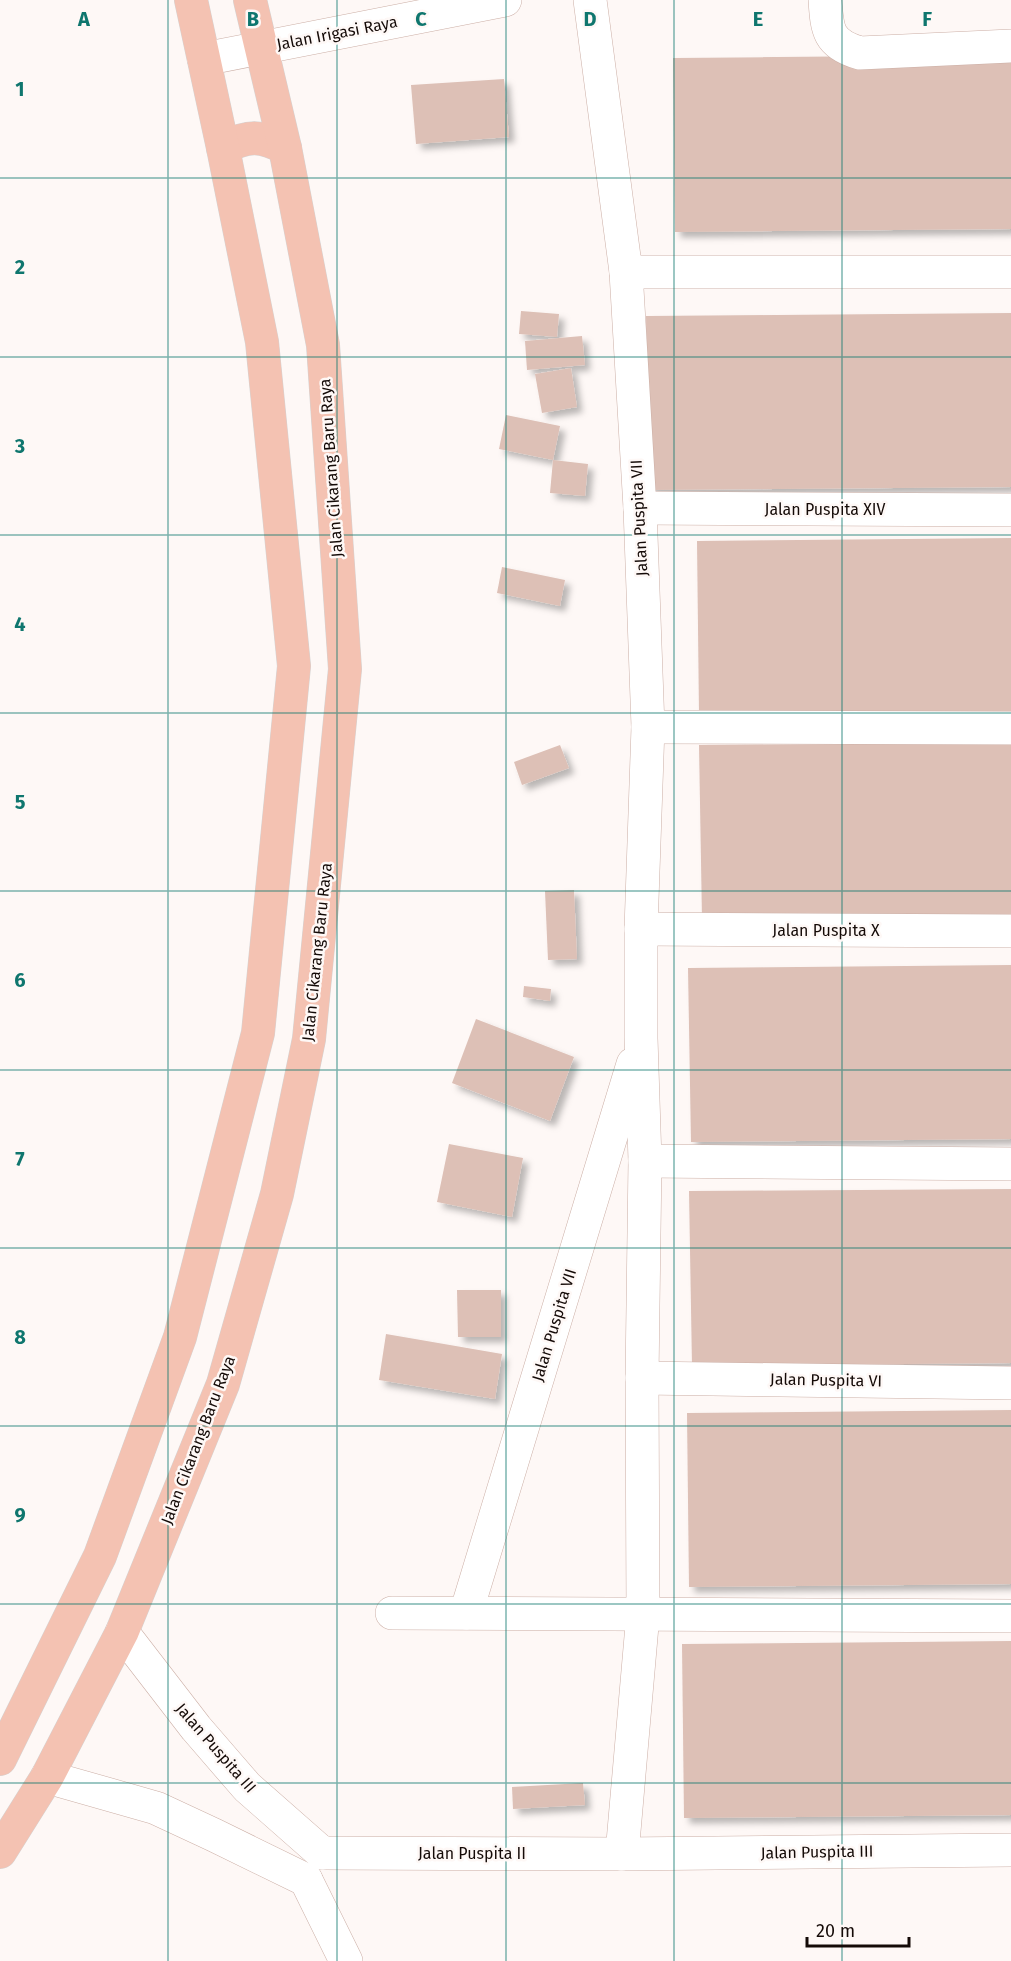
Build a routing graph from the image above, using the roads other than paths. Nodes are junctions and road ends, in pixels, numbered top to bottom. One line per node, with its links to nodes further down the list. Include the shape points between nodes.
1 (190, 0): 8 (main road)
2 (250, 0): 7 (main road, Jalan Cikarang Baru Raya)
3 (505, 0): 7 (street, Jalan Irigasi Raya)
4 (590, 0): 11 (street, Jalan Puspita VII)
5 (825, 0): 6 (street, via 826,23 834,40 860,53)
6 (1011, 46)
7 (261, 48): 8 (street, Jalan Irigasi Raya); 10 (main road, Jalan Cikarang Baru Raya)
8 (204, 59): 9 (main road)
9 (223, 148): 10 (main road, via 254,137); 29 (main road, via 262,342 294,666 258,1033 180,1337 100,1556)
10 (285, 148): 28 (main road, Jalan Cikarang Baru Raya, via 323,345 345,669 309,1039 277,1194 223,1384)
11 (626, 272): 12 (street); 13 (street, Jalan Puspita VII)
12 (1011, 272)
13 (640, 508): 14 (street, Jalan Puspita XIV); 15 (street, Jalan Puspita VII)
14 (1011, 510)
15 (648, 727): 16 (street); 17 (street, Jalan Puspita VII)
16 (1011, 728)
17 (641, 929): 18 (street, Jalan Puspita X); 19 (street, Jalan Puspita VII)
18 (1011, 931)
19 (641, 1038): 20 (street, Jalan Puspita VII); 25 (street, Jalan Puspita VII)
20 (645, 1161): 21 (street); 22 (street, Jalan Puspita VII)
21 (1011, 1164)
22 (642, 1378): 23 (street, Jalan Puspita VI); 26 (street, Jalan Puspita VII)
23 (1011, 1383)
24 (392, 1613): 25 (street)
25 (466, 1613): 26 (street)
26 (643, 1614): 27 (street); 34 (street, Jalan Puspita VII)
27 (1011, 1616)
28 (122, 1632): 30 (main road, Jalan Cikarang Baru Raya); 33 (street, Jalan Puspita III, via 195,1728 247,1786)
29 (0, 1759)
30 (47, 1777): 32 (main road, Jalan Cikarang Baru Raya); 35 (street, via 156,1808)
31 (1011, 1850): 34 (street, Jalan Puspita III)
32 (0, 1852)
33 (322, 1853): 34 (street, Jalan Puspita II); 35 (street)
34 (622, 1854)
35 (306, 1880): 36 (street)
36 (346, 1961)

